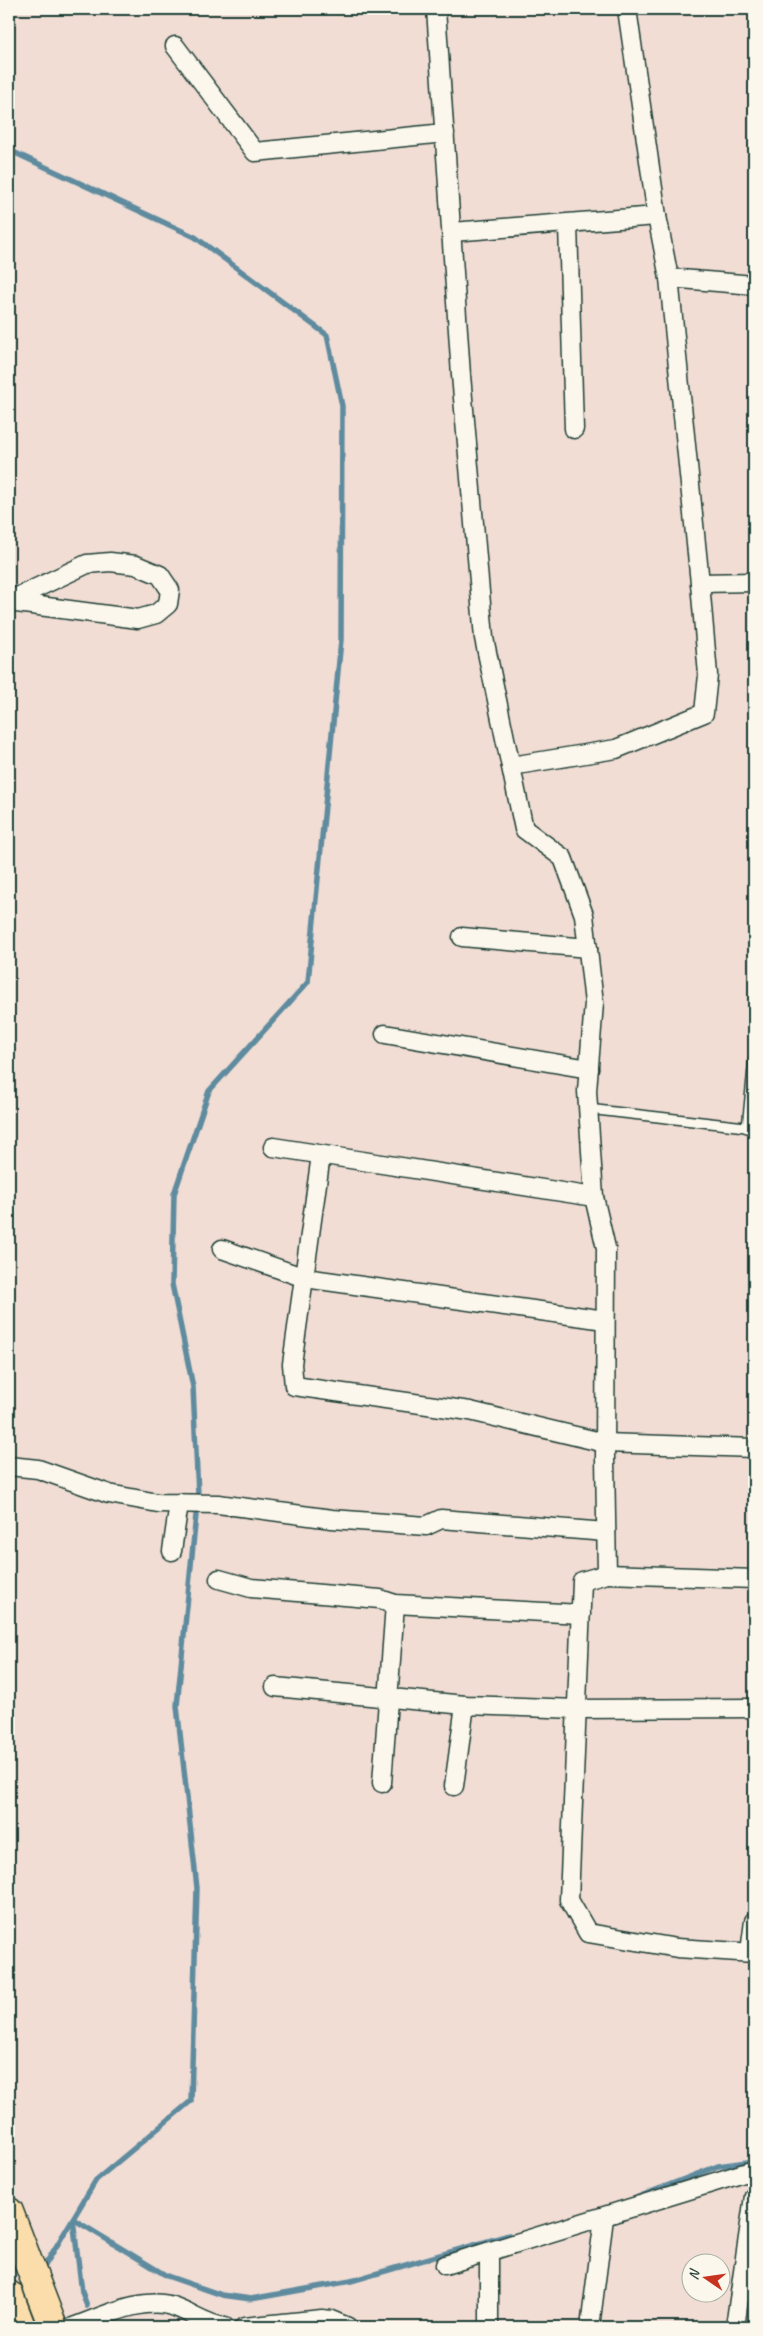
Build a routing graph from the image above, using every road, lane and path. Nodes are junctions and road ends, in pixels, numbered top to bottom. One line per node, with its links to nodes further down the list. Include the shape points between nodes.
1 (436, 9): 4 (street)
2 (627, 9): 5 (street)
3 (175, 46): 4 (street, via 255,152)
4 (445, 133): 7 (street)
5 (657, 216): 6 (street); 8 (street)
6 (568, 224): 7 (street); 10 (street)
7 (452, 232): 14 (street, via 484,638)
8 (669, 278): 9 (street); 12 (street)
9 (754, 285)
10 (574, 429)
11 (754, 582): 12 (street)
12 (700, 583): 14 (street, via 708,675 704,713 616,749)
13 (9, 602): 13 (street, via 138,619 156,614 168,604 170,590 160,575 136,565 110,562 87,564)
14 (510, 766): 16 (street, via 524,829 563,858 584,916)
15 (462, 937): 16 (street)
16 (588, 948): 19 (street, via 594,1003)
17 (386, 1034): 19 (street)
18 (754, 1058): 21 (lane)
19 (589, 1069): 20 (street)
20 (588, 1110): 21 (lane); 24 (street)
21 (750, 1128)
22 (273, 1147): 23 (street)
23 (321, 1155): 24 (street); 26 (street)
24 (594, 1197): 27 (street, via 606,1248)
25 (222, 1249): 26 (street)
26 (305, 1278): 27 (street); 28 (street, via 292,1364 294,1386 470,1411)
27 (605, 1320): 28 (street)
28 (605, 1443): 29 (street); 32 (street)
29 (754, 1448)
30 (9, 1466): 31 (street, via 38,1469 109,1494 158,1503)
31 (179, 1503): 32 (street, via 218,1504 332,1519 426,1526 441,1519); 33 (street)
32 (606, 1532): 34 (street)
33 (172, 1551)
34 (607, 1574): 36 (street); 38 (street, via 582,1581)
35 (219, 1579): 37 (street, via 251,1588 380,1599)
36 (754, 1579)
37 (395, 1604): 38 (street); 40 (street)
38 (580, 1614): 43 (street)
39 (276, 1687): 40 (street)
40 (386, 1699): 41 (street); 44 (street)
41 (464, 1706): 43 (street); 45 (street)
42 (754, 1708): 43 (street)
43 (577, 1709): 47 (street, via 569,1900 588,1933 677,1948)
44 (382, 1783)
45 (454, 1786)
46 (754, 1921): 47 (street)
47 (752, 1952)
48 (754, 2170): 51 (street)
49 (754, 2196): 62 (street)
50 (9, 2212): 55 (highway)
51 (604, 2218): 52 (street); 61 (street)
52 (489, 2252): 53 (street); 60 (street)
53 (445, 2265)
54 (9, 2295): 56 (highway)
55 (59, 2325): 57 (street, via 128,2308 162,2304)
56 (21, 2327)
57 (226, 2327)
58 (244, 2327): 59 (street, via 322,2319)
59 (348, 2327)
60 (489, 2327)
61 (590, 2327)
62 (735, 2327)

